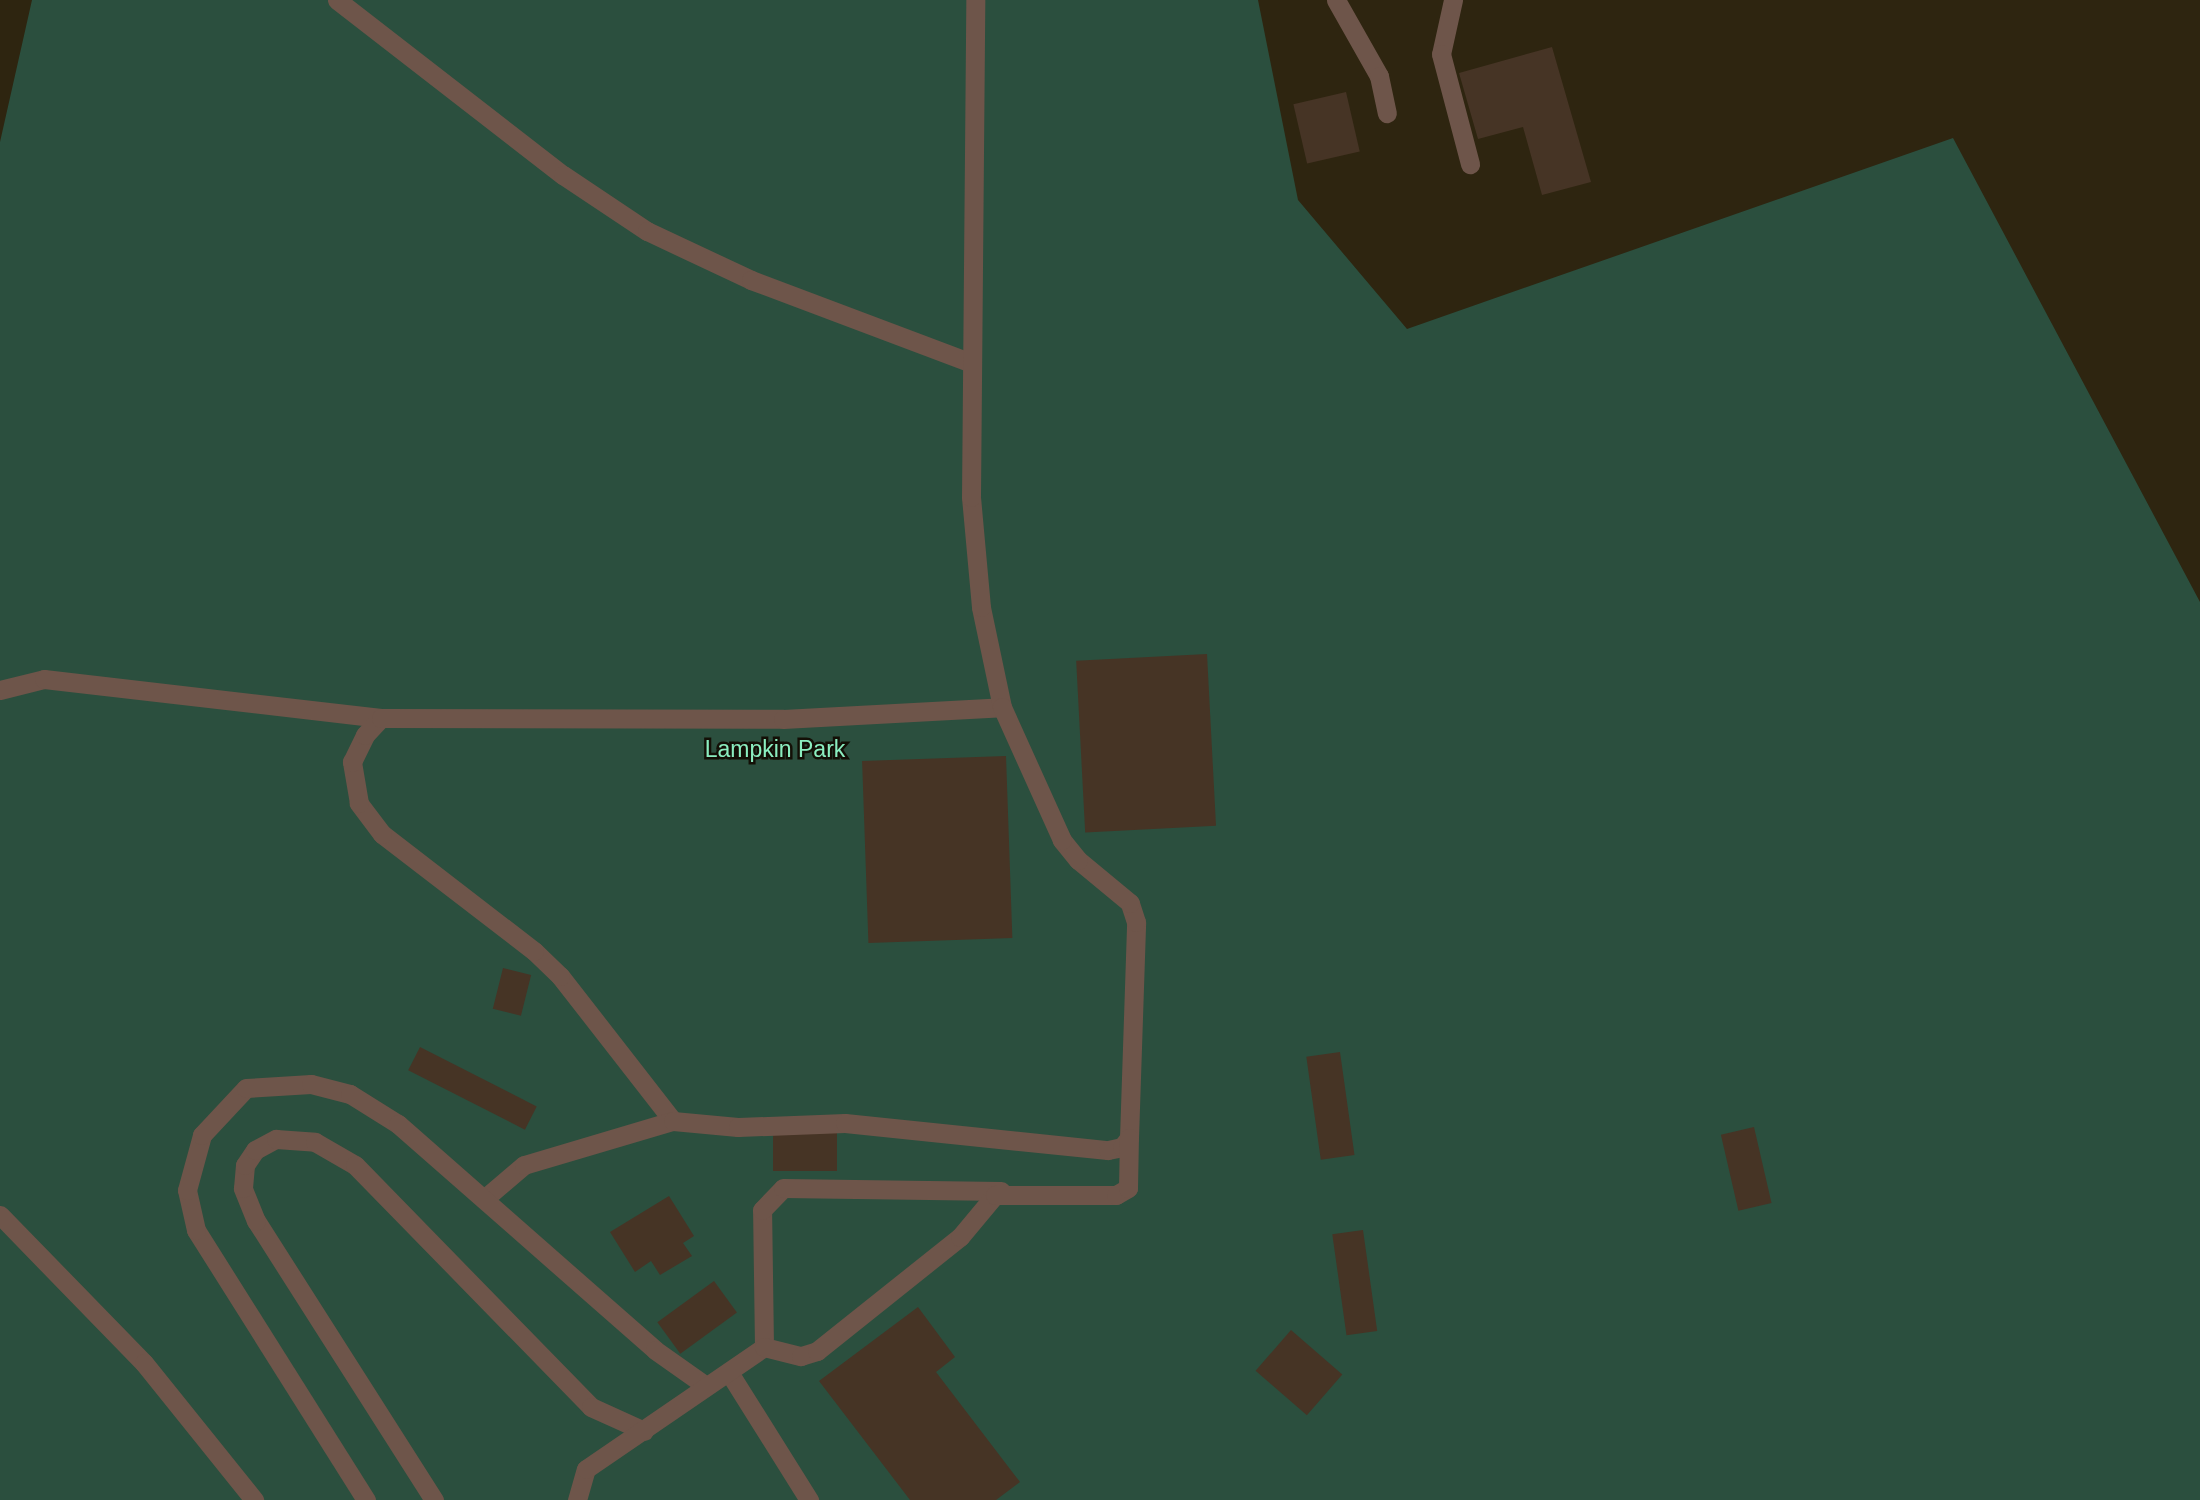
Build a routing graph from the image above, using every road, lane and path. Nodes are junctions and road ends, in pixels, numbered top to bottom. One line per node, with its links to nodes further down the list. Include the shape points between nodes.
1 (337, 0): 7 (lane, via 583,190 647,231 751,280)
2 (975, 0): 7 (lane)
3 (1336, 0): 5 (lane, via 1379,76)
4 (1453, 0): 6 (lane, via 1441,54)
5 (1387, 113)
6 (1470, 163)
7 (972, 363): 9 (lane, via 974,543 981,607)
8 (0, 690): 10 (lane, via 44,679)
9 (1002, 707): 10 (lane, via 783,719); 12 (lane, via 1062,840 1078,860 1130,903 1136,922)
10 (382, 718): 11 (lane, via 365,735 352,762 354,790 369,819 407,856 551,967)
11 (673, 1121): 12 (lane, via 738,1127 845,1123 908,1127 1108,1150 1122,1147); 14 (lane, via 524,1165)
12 (1129, 1138): 13 (lane, via 1128,1188 1116,1195)
13 (1006, 1191): 16 (lane, via 984,1203 960,1237 817,1351 801,1356); 16 (lane, via 783,1188 762,1210)
14 (484, 1199): 18 (lane, via 655,1349); 21 (lane, via 398,1124 350,1094 311,1084 246,1088 202,1135 187,1190 197,1230)
15 (0, 1215): 20 (lane, via 144,1363)
16 (764, 1347): 17 (lane)
17 (730, 1374): 18 (lane); 24 (lane)
18 (706, 1386): 19 (lane)
19 (644, 1431): 22 (lane, via 591,1407 355,1165 315,1142 276,1139 255,1150 245,1165 243,1188 256,1221); 23 (lane, via 586,1469)
20 (254, 1500)
21 (366, 1500)
22 (434, 1500)
23 (576, 1500)
24 (810, 1500)

